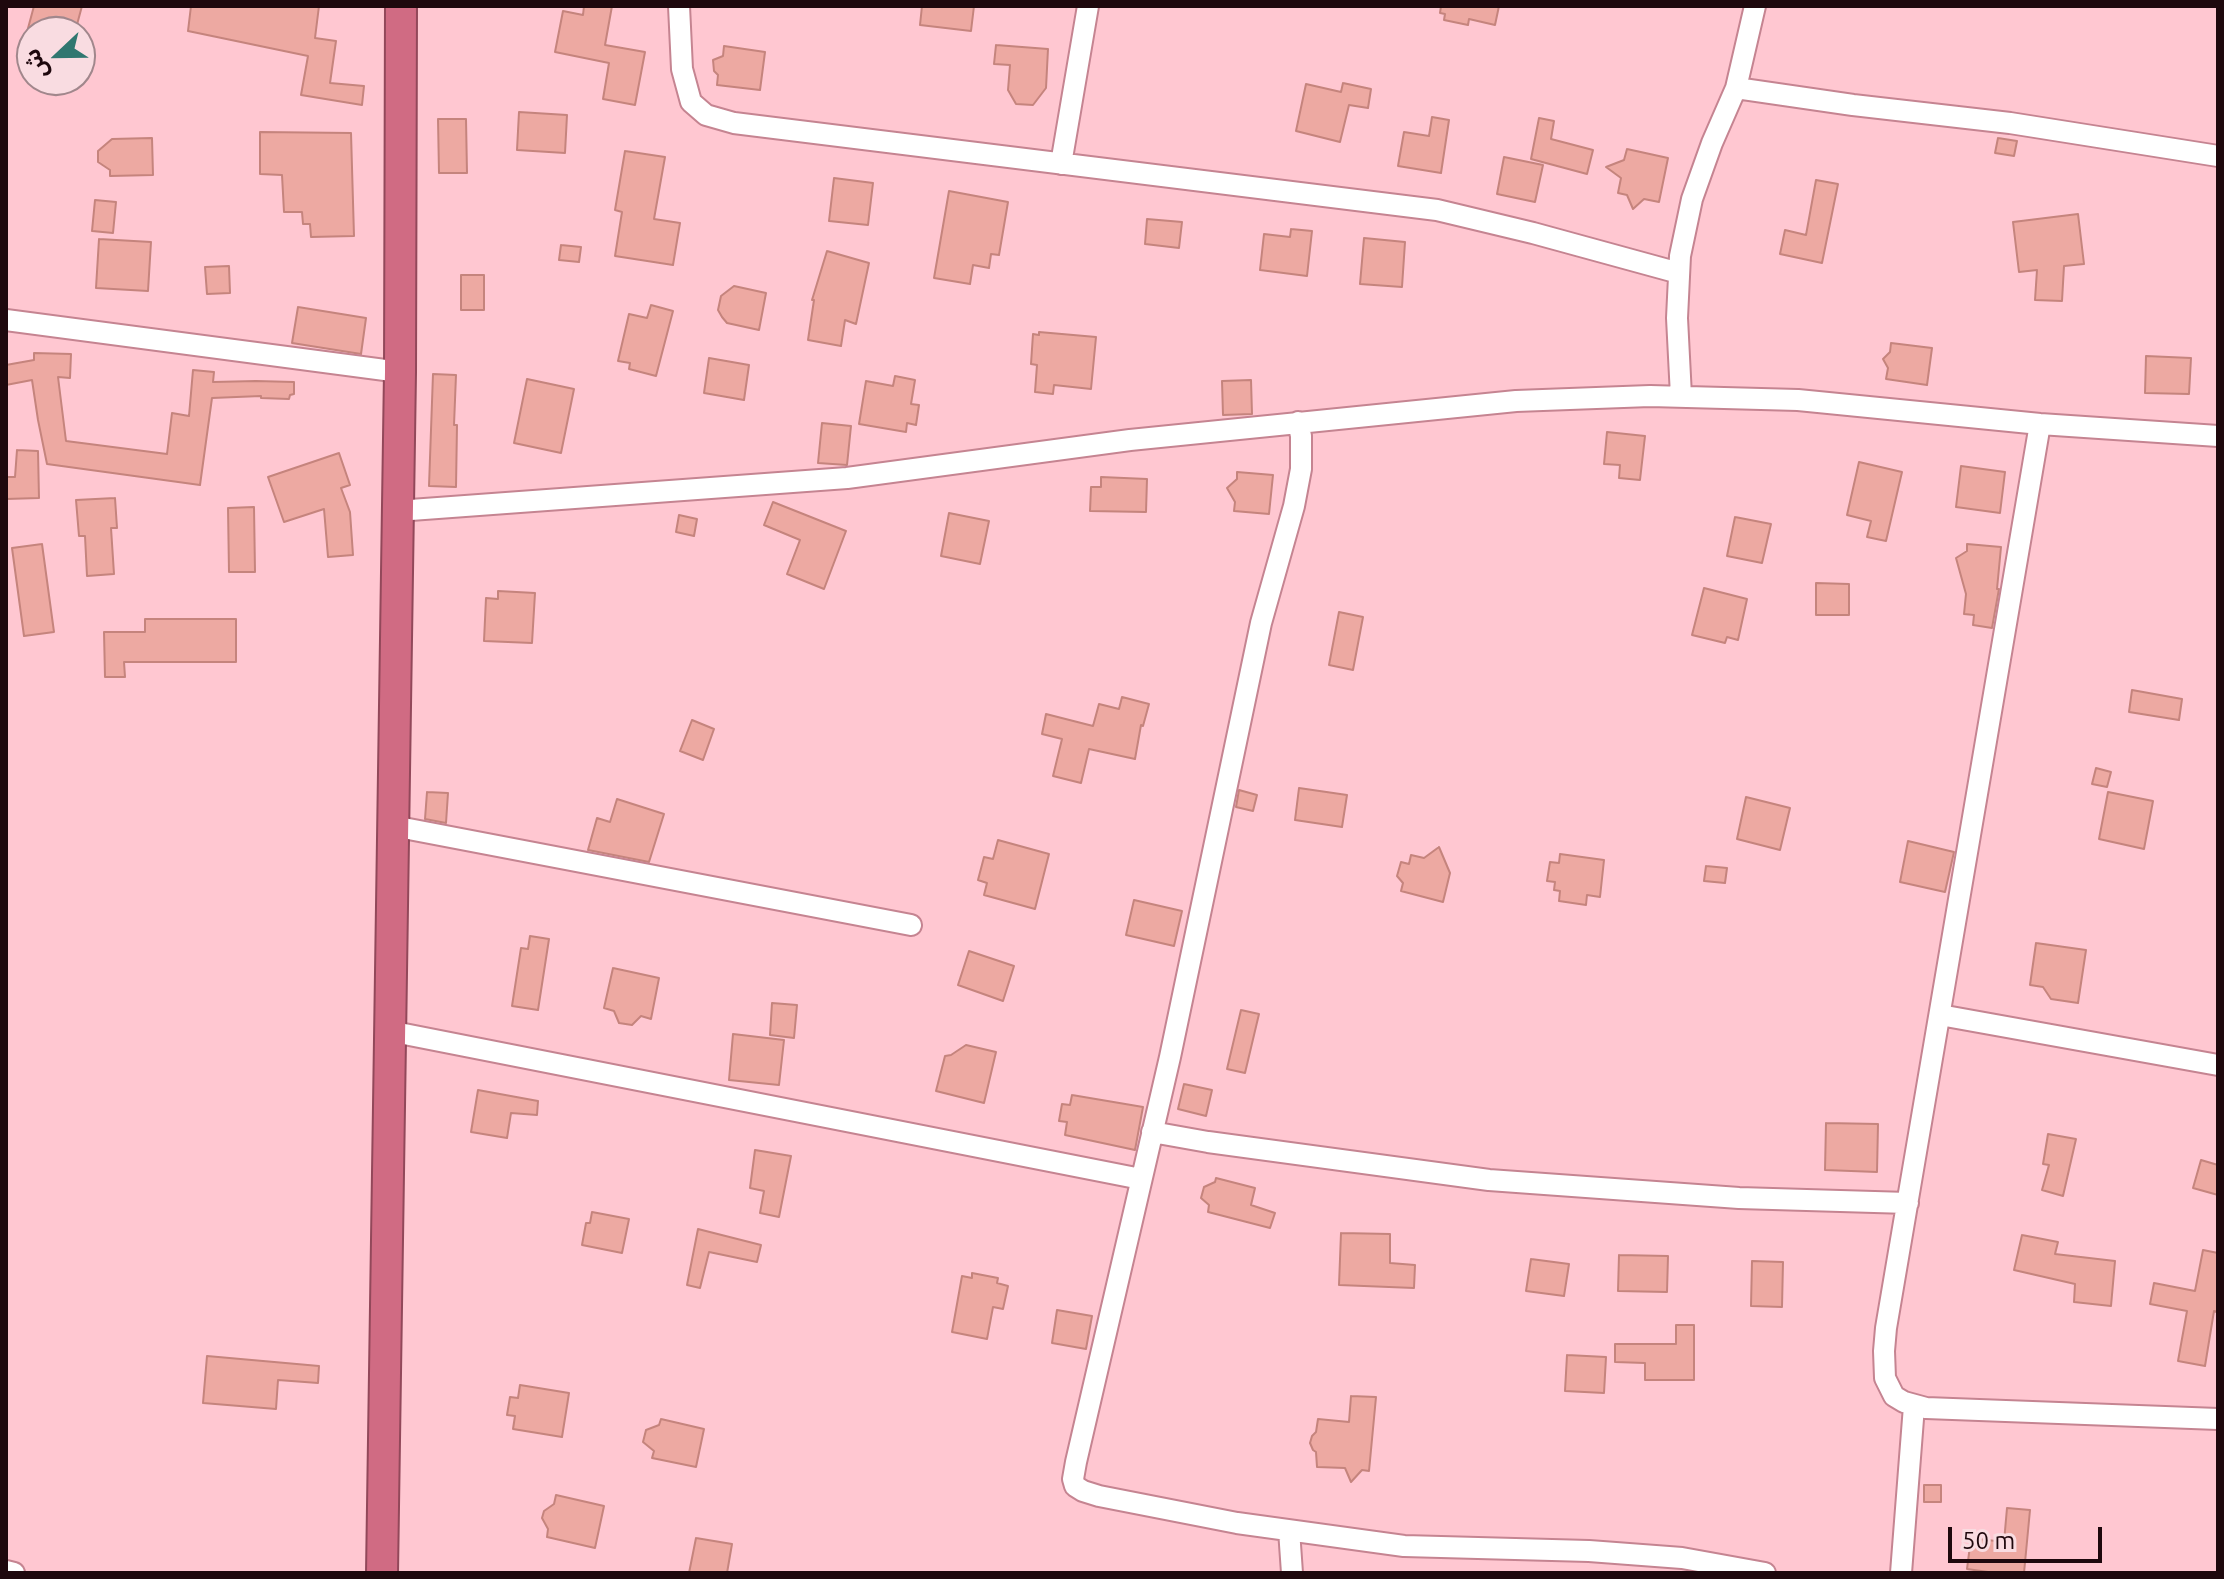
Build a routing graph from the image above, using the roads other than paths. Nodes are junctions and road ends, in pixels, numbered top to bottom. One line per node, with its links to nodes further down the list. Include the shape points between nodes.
1 (401, 6): 10 (highway)
2 (679, 6): 7 (street, via 682,69 691,102 706,115 749,125)
3 (1088, 6): 7 (street)
4 (1755, 6): 5 (street)
5 (1736, 88): 6 (street); 8 (street, via 1692,199)
6 (2218, 156)
7 (1061, 164): 8 (street, via 1437,210)
8 (1679, 273): 11 (street)
9 (6, 320): 10 (street)
10 (400, 372): 15 (highway)
11 (1681, 396): 12 (street, via 1516,401); 13 (street, via 1798,400)
12 (1298, 422): 15 (street, via 847,478); 21 (street, via 1301,469 1294,506 1261,623)
13 (2040, 424): 14 (street); 18 (street)
14 (2218, 436)
15 (397, 511): 16 (highway)
16 (393, 826): 17 (street); 19 (highway)
17 (911, 925)
18 (1940, 1015): 20 (street); 23 (street)
19 (389, 1031): 22 (street); 29 (highway)
20 (2218, 1065)
21 (1152, 1132): 22 (street); 23 (street, via 1489,1180 1739,1198)
22 (1141, 1179): 26 (street, via 1076,1462 1075,1486 1099,1496)
23 (1908, 1203): 24 (street, via 1884,1367 1894,1396)
24 (1914, 1406): 25 (street); 32 (street)
25 (2218, 1419)
26 (1289, 1530): 30 (street); 31 (street, via 1404,1546 1667,1557)
27 (6, 1571): 28 (street)
28 (14, 1573)
29 (382, 1573)
30 (1292, 1573)
31 (1765, 1573)
32 (1901, 1573)

